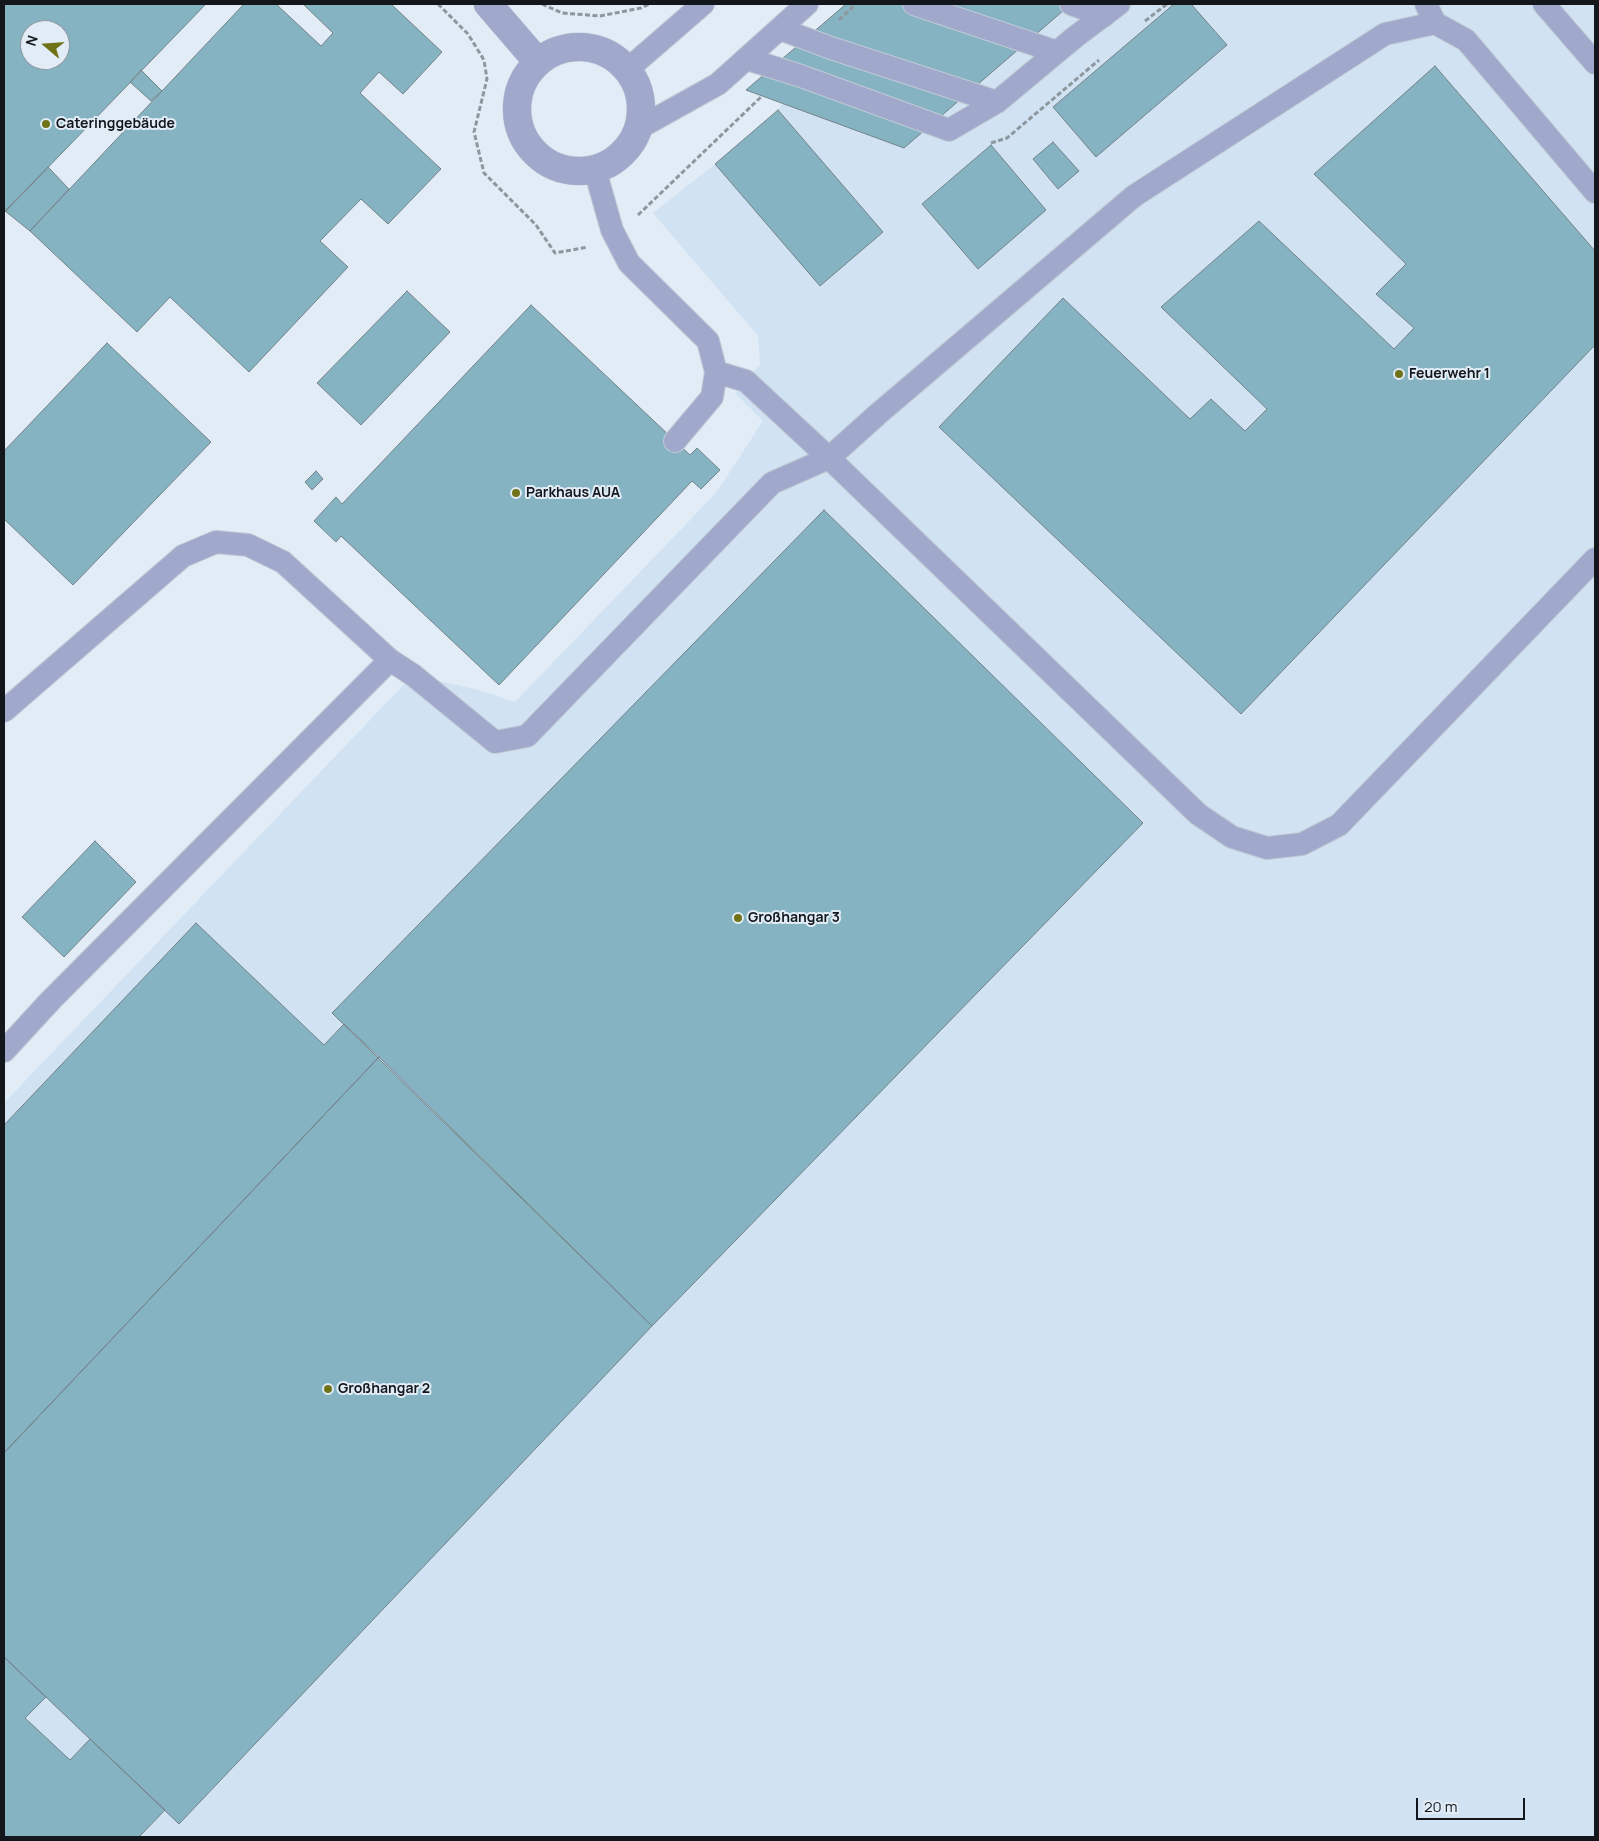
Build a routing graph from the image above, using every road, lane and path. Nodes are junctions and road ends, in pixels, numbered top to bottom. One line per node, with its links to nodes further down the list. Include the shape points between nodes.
1 (488, 4): 14 (street)
2 (542, 4): 3 (path, via 562,13 600,16)
3 (650, 4)
4 (704, 4): 16 (lane)
5 (807, 4): 11 (lane)
6 (914, 4): 12 (lane)
7 (1071, 4): 9 (lane)
8 (1544, 4): 15 (lane)
9 (1112, 10): 12 (lane)
10 (1431, 13): 20 (lane, via 1466,40); 23 (lane, via 1385,34 1134,196)
11 (780, 29): 13 (lane); 17 (lane)
12 (1057, 52): 17 (lane)
13 (747, 59): 17 (lane, via 949,130); 18 (lane, via 718,84)
14 (537, 61): 16 (street, via 559,48 584,46 608,53); 19 (street, via 520,85 516,115 525,143 547,163 570,171)
15 (1595, 63)
16 (628, 69): 18 (street, via 641,97)
17 (997, 102)
18 (639, 128): 19 (street, via 633,142 616,159)
19 (595, 170): 21 (lane, via 612,230 629,263 708,341)
20 (1595, 192)
21 (716, 372): 22 (lane, via 712,398); 23 (lane, via 746,381)
22 (675, 441)
23 (829, 458): 24 (lane, via 1198,814 1232,837 1267,848 1302,844 1339,825); 25 (lane, via 772,483 527,736 494,742)
24 (1595, 559)
25 (390, 660): 26 (lane, via 283,562 248,545 216,542 184,556); 27 (lane)
26 (4, 711)
27 (4, 1051)

